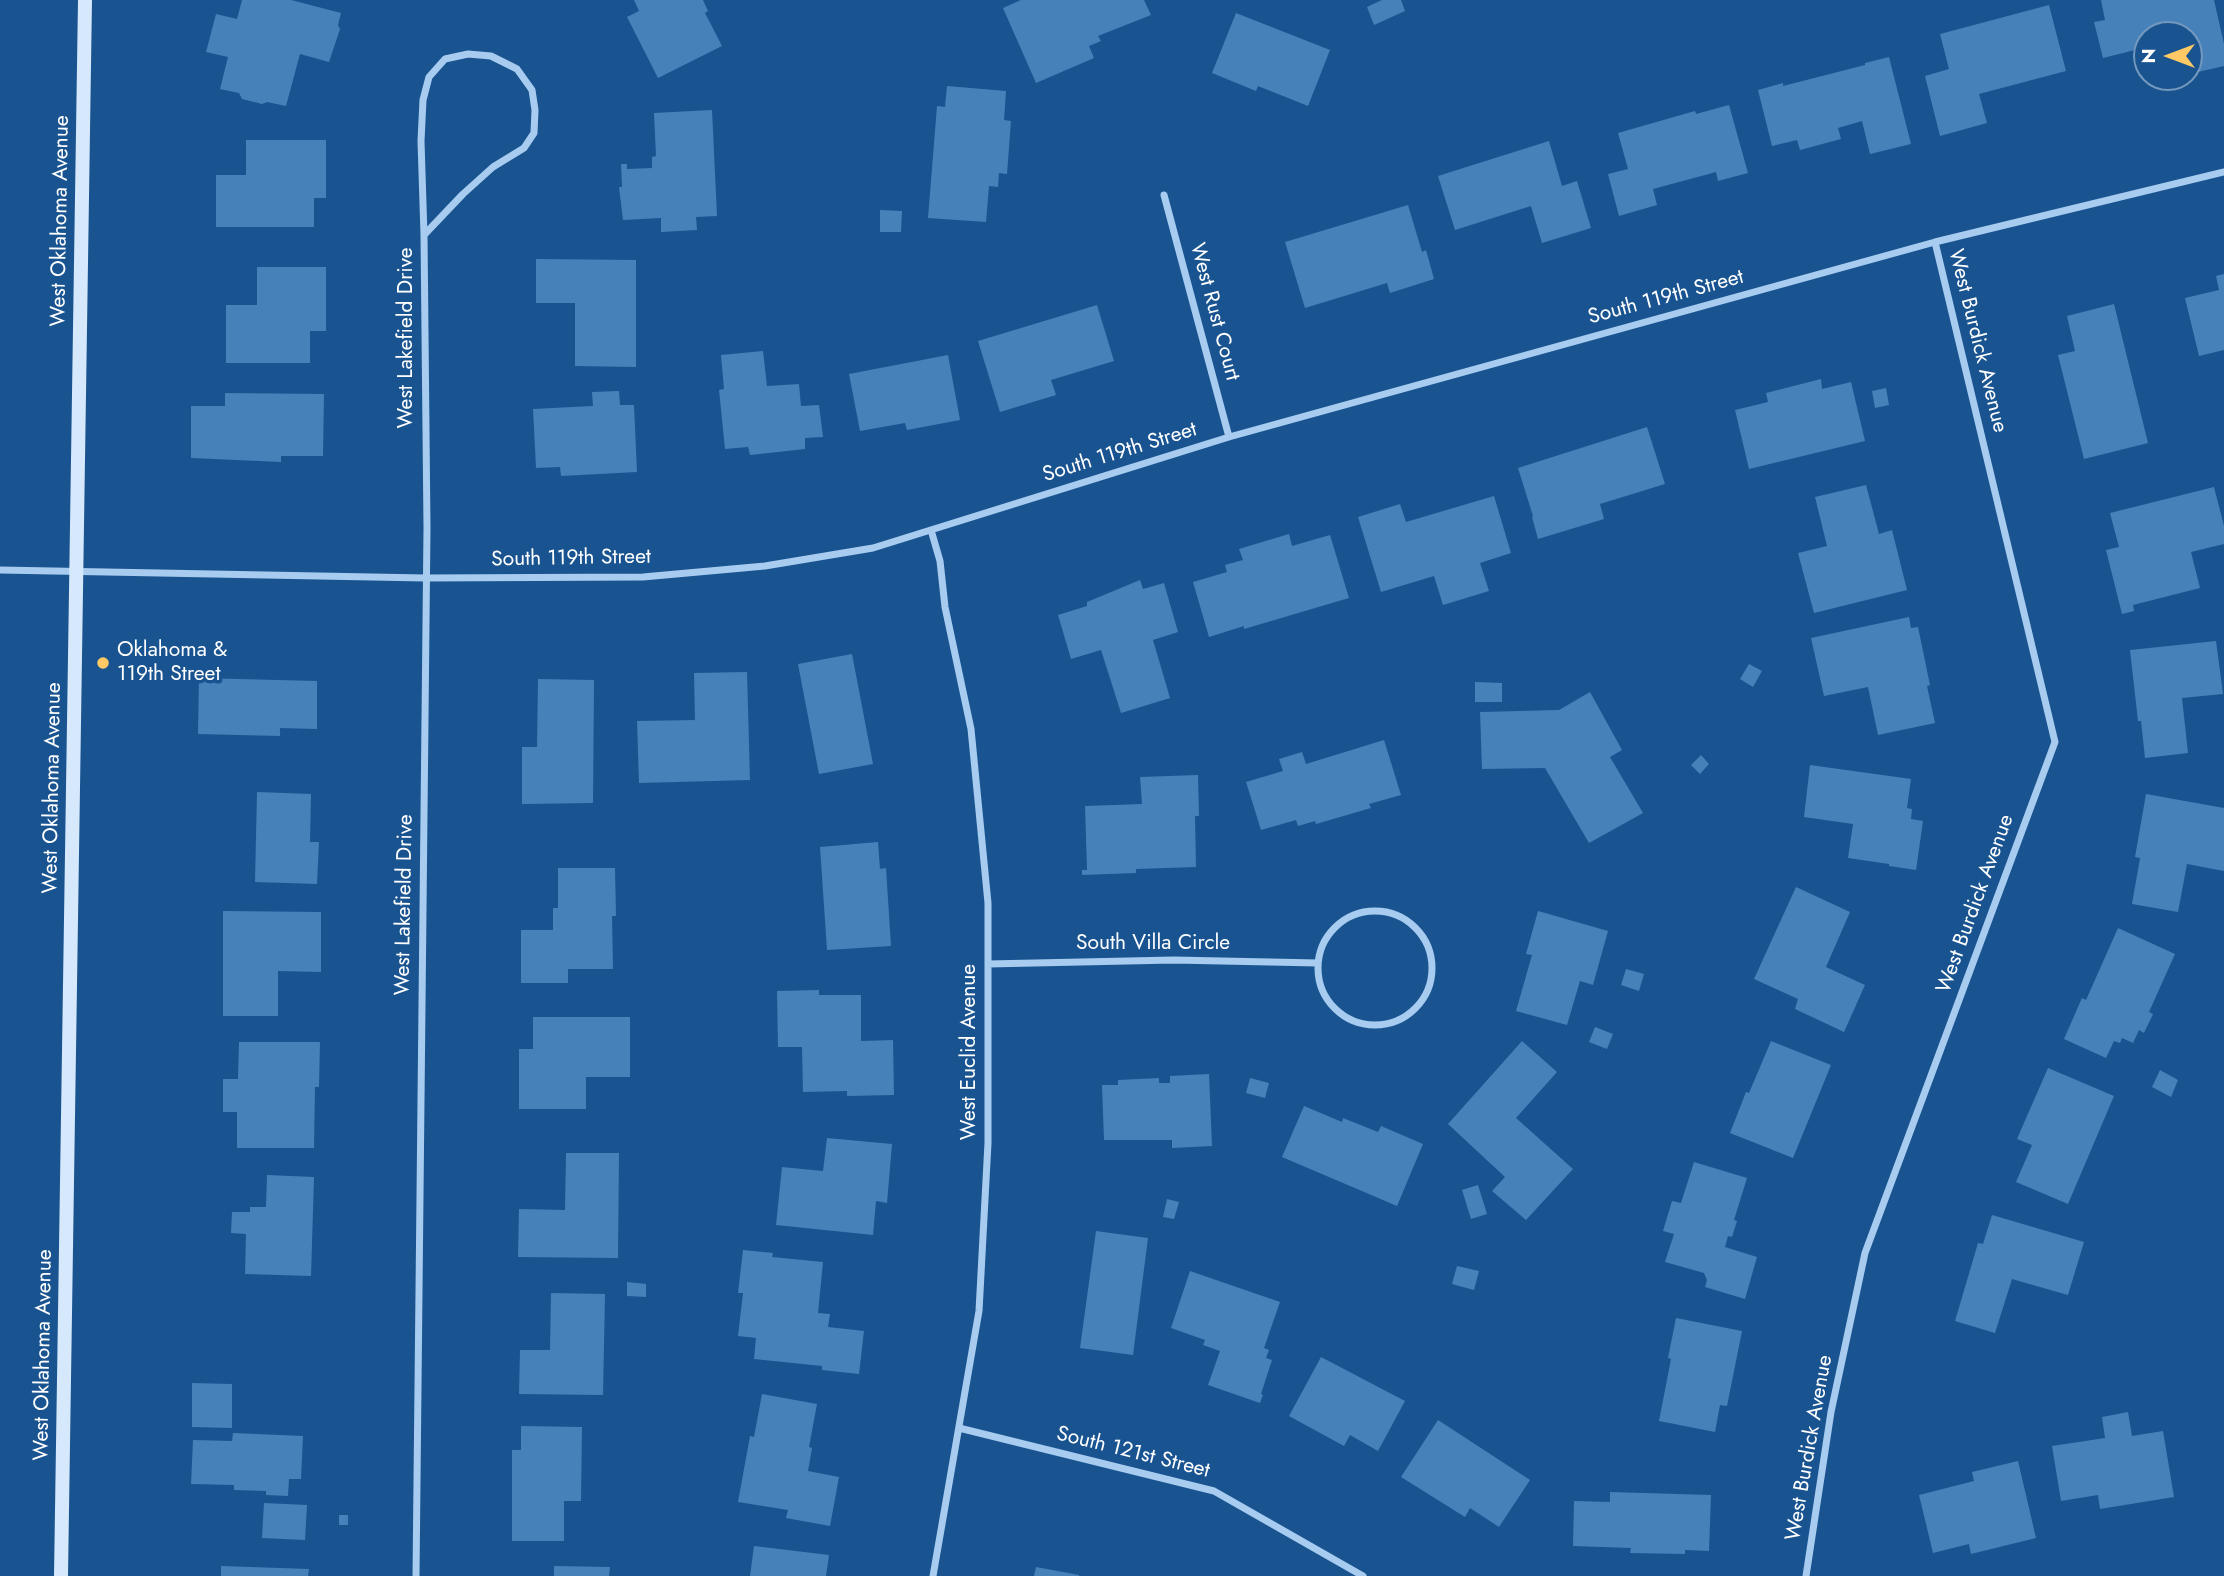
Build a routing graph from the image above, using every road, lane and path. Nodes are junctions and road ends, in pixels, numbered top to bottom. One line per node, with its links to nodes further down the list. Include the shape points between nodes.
1 (85, 0): 9 (main road, West Oklahoma Avenue)
2 (2224, 173): 5 (street, South 119th Street)
3 (1164, 195): 6 (street, West Rust Court)
4 (424, 234): 4 (street, West Lakefield Drive, via 493,167 524,148 534,133 532,90 517,69 491,56 468,54 446,59 429,78 421,141); 10 (street, West Lakefield Drive)
5 (1935, 242): 6 (street, South 119th Street); 18 (street, West Burdick Avenue, via 2055,742 1865,1253 1831,1412)
6 (1229, 438): 7 (street, South 119th Street)
7 (931, 530): 10 (street, South 119th Street, via 873,548 738,568 643,577); 12 (street, West Euclid Avenue, via 971,729 988,903)
8 (0, 570): 9 (street, South 119th Street)
9 (77, 570): 10 (street, South 119th Street); 14 (main road, West Oklahoma Avenue)
10 (425, 578): 15 (street, West Lakefield Drive)
11 (1318, 963): 11 (street, via 1328,1000 1341,1014 1377,1026 1412,1012 1432,979 1426,942 1400,916 1383,911 1347,918 1333,929); 12 (street, South Villa Circle)
12 (988, 964): 13 (street, West Euclid Avenue, via 988,1143 979,1311)
13 (958, 1428): 16 (street, West Euclid Avenue); 17 (street, South 121st Street, via 1214,1491)
14 (61, 1576)
15 (416, 1576)
16 (933, 1576)
17 (1363, 1576)
18 (1806, 1576)

